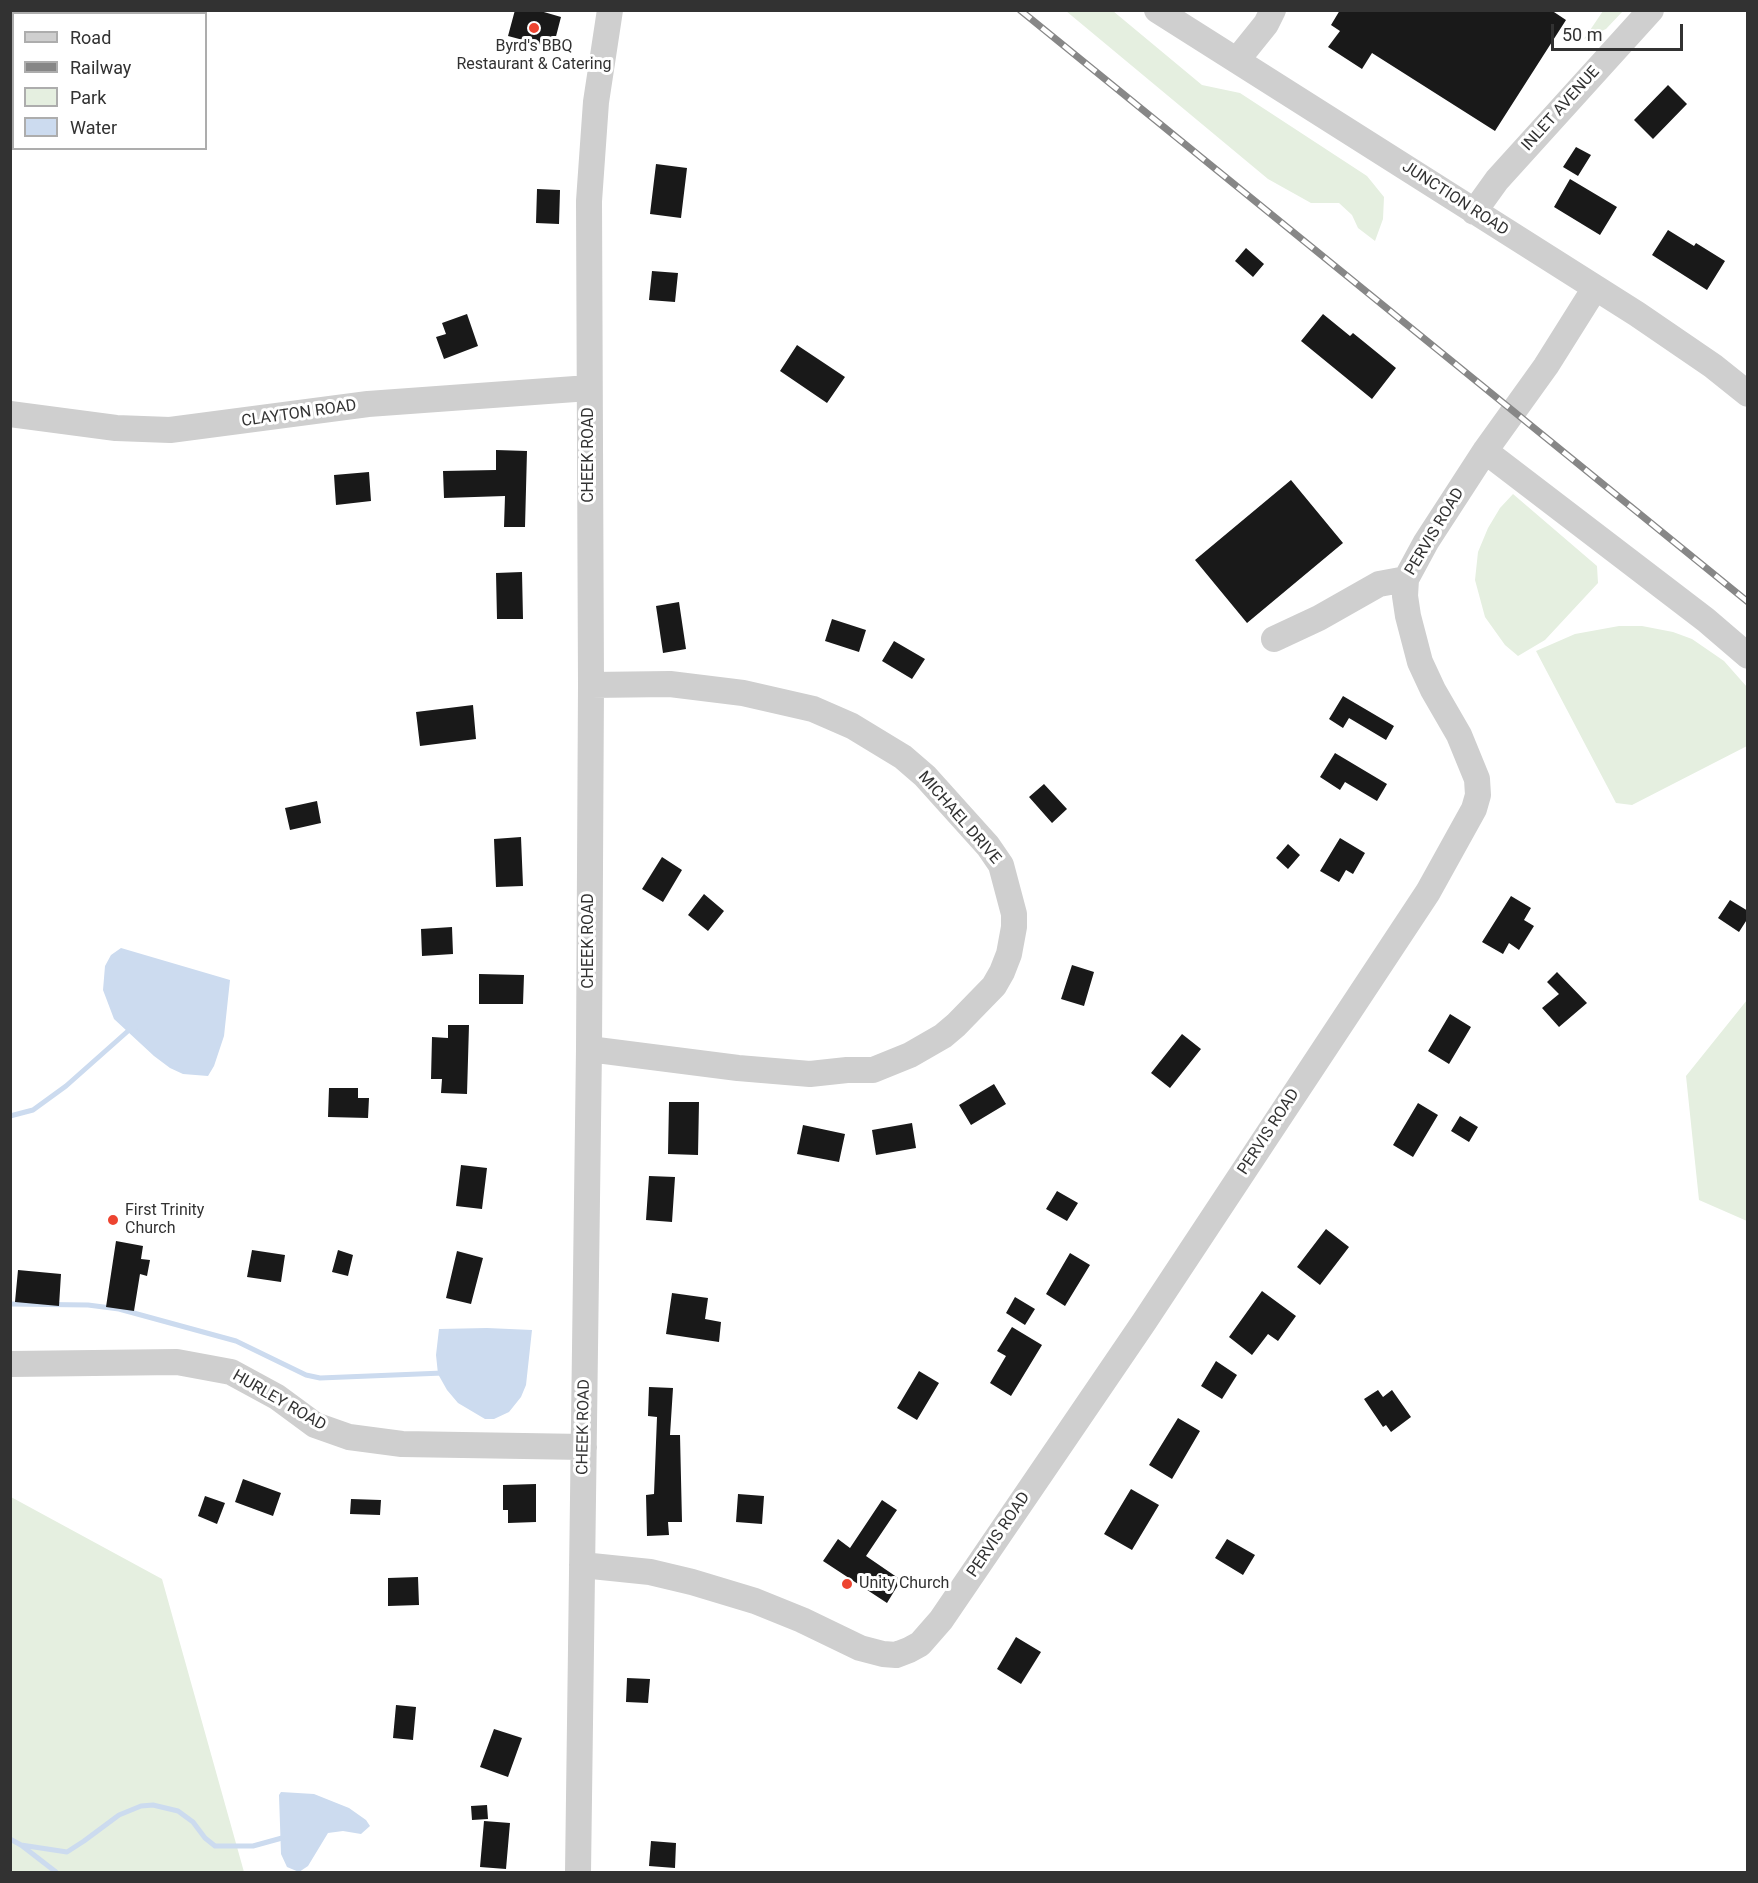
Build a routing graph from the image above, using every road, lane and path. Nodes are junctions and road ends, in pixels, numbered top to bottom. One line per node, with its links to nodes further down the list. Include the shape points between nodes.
1 (610, 10): 8 (street, CHEEK ROAD, via 596,102 589,201)
2 (1157, 10): 5 (street, JUNCTION ROAD)
3 (1273, 10): 5 (street)
4 (1651, 10): 6 (street, INLET AVENUE, via 1497,180)
5 (1237, 60): 6 (street, JUNCTION ROAD)
6 (1474, 212): 7 (street, JUNCTION ROAD)
7 (1595, 288): 9 (street, JUNCTION ROAD, via 1713,366); 11 (street, PERVIS ROAD, via 1546,366)
8 (589, 388): 10 (street, CLAYTON ROAD, via 368,404 170,430 116,428); 15 (street, CHEEK ROAD)
9 (1748, 394)
10 (10, 414)
11 (1485, 451): 12 (street, PERVIS ROAD); 14 (street)
12 (1406, 579): 13 (street, via 1379,584); 19 (street, PERVIS ROAD, via 1408,616 1420,662 1460,735 1478,779 1474,810 1428,892 1144,1322 932,1632 909,1650 883,1654 860,1648 754,1601 692,1582 650,1572)
13 (1274, 639)
14 (1748, 656)
15 (591, 685): 16 (street, CHEEK ROAD); 16 (street, MICHAEL DRIVE, via 670,684 743,693 813,709 852,726 903,757 925,776 988,846 1001,865 1014,927 1002,972 956,1025 910,1055 873,1070 810,1074)
16 (589, 1049): 18 (street, CHEEK ROAD)
17 (10, 1364): 18 (street, HURLEY ROAD, via 177,1362 231,1372 277,1397 315,1425 349,1437 402,1444)
18 (584, 1447): 19 (street, CHEEK ROAD)
19 (582, 1566): 20 (street, CHEEK ROAD)
20 (578, 1872)

